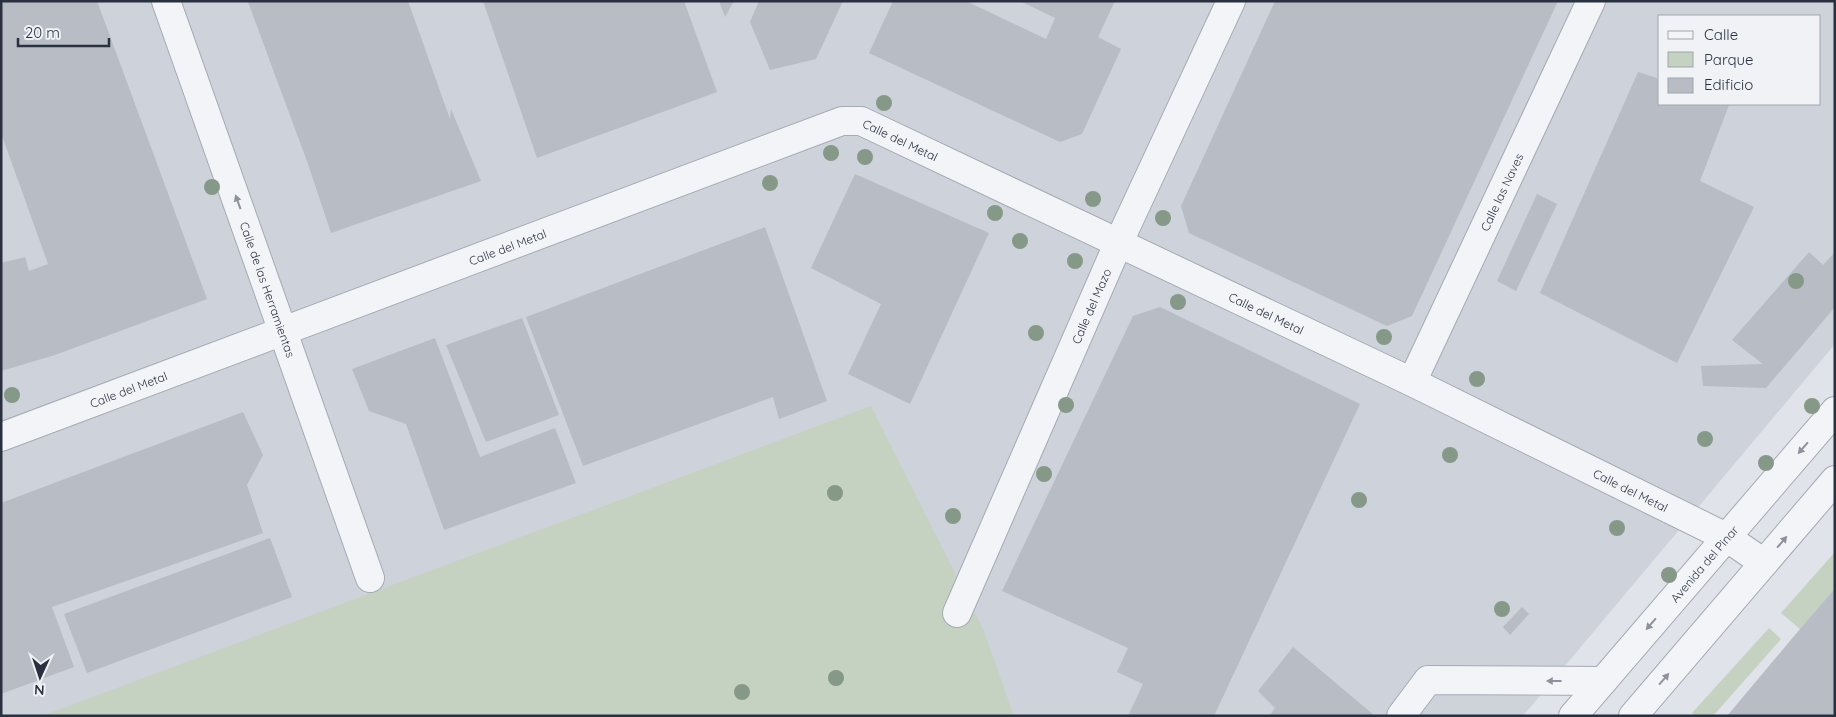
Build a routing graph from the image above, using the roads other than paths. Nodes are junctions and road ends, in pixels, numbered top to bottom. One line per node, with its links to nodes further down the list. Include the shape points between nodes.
1 (166, 1): 5 (street, Calle de las Herramientas, one-way to 1)
2 (1231, 1): 4 (street, Calle del Mazo)
3 (1590, 1): 6 (street, Calle las Naves)
4 (1118, 244): 5 (street, Calle del Metal, via 875,127 861,121 842,121); 6 (street, Calle del Metal); 13 (street, Calle del Mazo)
5 (283, 330): 8 (street, Calle del Metal); 12 (street, Calle de las Herramientas)
6 (1412, 382): 10 (street, Calle del Metal)
7 (1835, 411): 10 (street, Avenida del Pinar, one-way to 10)
8 (1, 436)
9 (1835, 480): 11 (street, one-way to 9)
10 (1726, 537): 11 (street, Calle del Metal); 14 (street, Avenida del Pinar, one-way to 14)
11 (1764, 563): 17 (street, one-way to 11)
12 (370, 578)
13 (957, 613)
14 (1603, 681): 15 (street, one-way to 15, via 1428,680); 16 (street, Avenida del Pinar)
15 (1401, 716)
16 (1573, 716)
17 (1633, 716)

